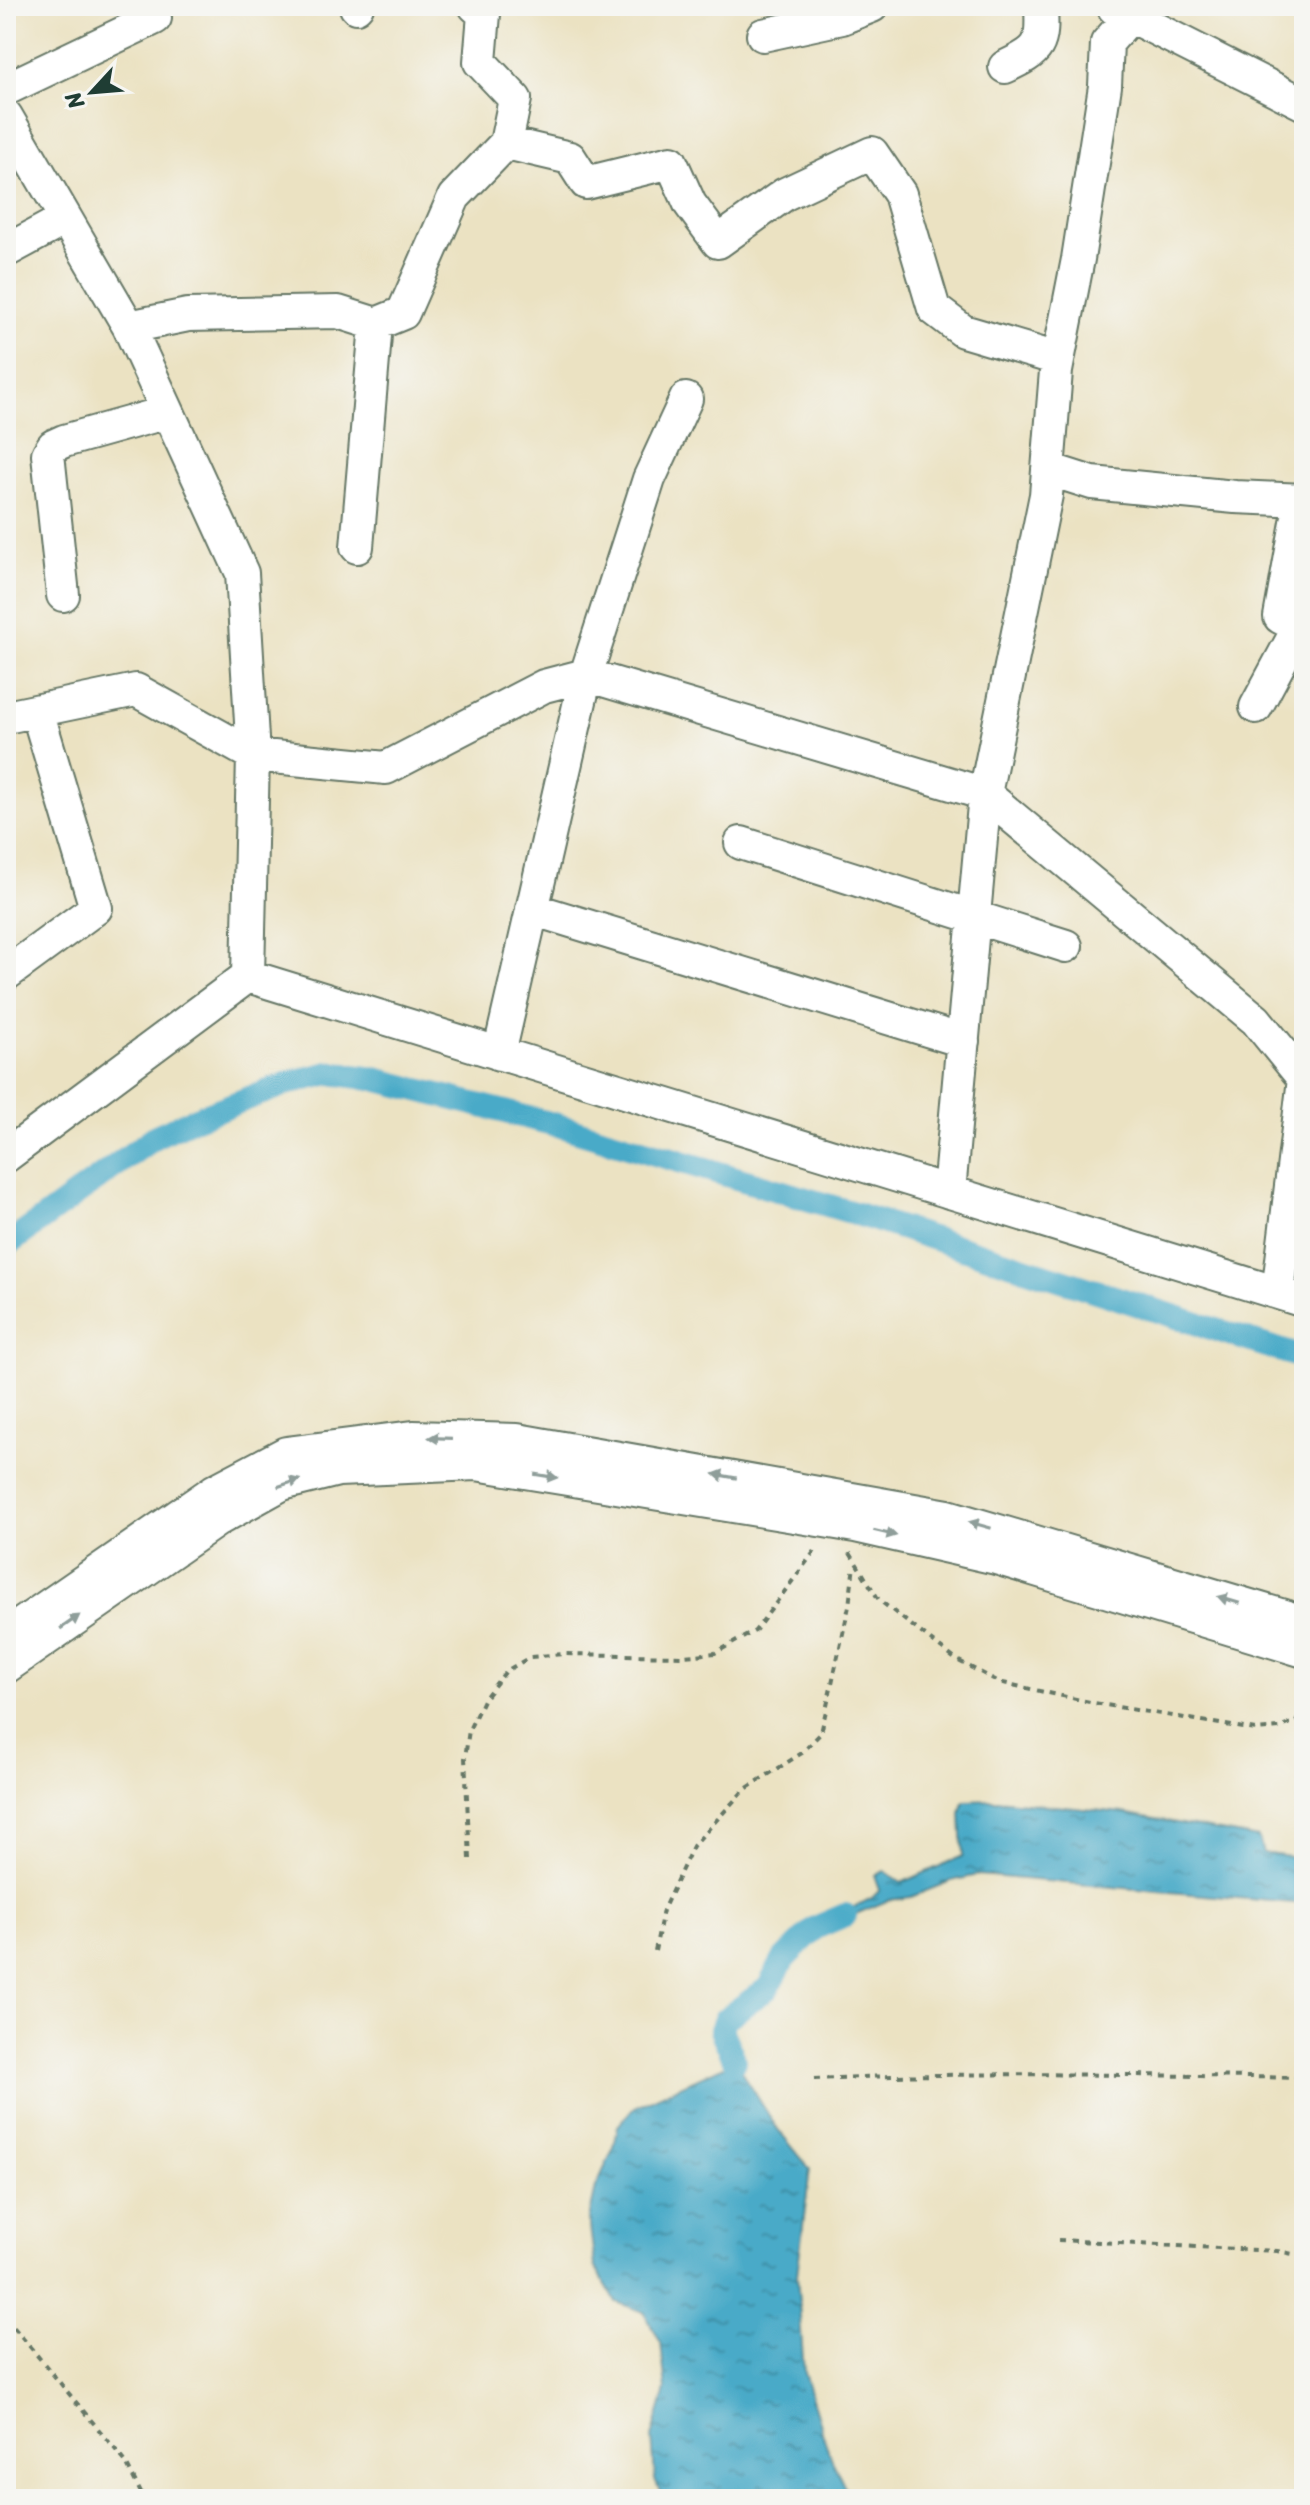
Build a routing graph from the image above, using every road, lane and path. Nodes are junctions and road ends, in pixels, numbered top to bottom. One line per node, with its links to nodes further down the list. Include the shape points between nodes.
1 (475, 6): 11 (street, via 484,14 480,62 515,99)
2 (872, 6): 6 (street)
3 (1041, 6): 7 (street, via 1038,45 1032,54)
4 (1127, 9): 9 (street); 16 (street, via 1107,43 1103,101)
5 (155, 18): 8 (street)
6 (763, 35)
7 (1005, 67)
8 (6, 89)
9 (1304, 104)
10 (6, 116): 12 (street)
11 (506, 143): 14 (street, via 454,197 403,313); 16 (street, via 570,158 586,183 671,162 690,204 718,242 785,194 872,153 900,194 934,309 963,331)
12 (65, 219): 13 (street); 15 (street)
13 (6, 251)
14 (376, 324): 15 (street, via 338,312 188,315); 21 (street)
15 (129, 327): 18 (street)
16 (1058, 359): 19 (street)
17 (686, 399): 23 (street, via 649,479)
18 (168, 412): 22 (street, via 64,441 48,454); 26 (street, via 242,573)
19 (1048, 469): 20 (street, via 1092,483); 27 (street)
20 (1302, 500): 24 (street, via 1280,617 1299,627)
21 (357, 547)
22 (63, 595)
23 (586, 675): 26 (street, via 544,686 386,768); 27 (street); 29 (street)
24 (1256, 707)
25 (21, 714): 26 (street, via 136,690); 32 (street, via 96,908)
26 (253, 755): 33 (street)
27 (985, 794): 30 (street); 36 (street, via 1256,1020 1304,1079)
28 (741, 843): 30 (street)
29 (532, 909): 34 (street); 35 (street)
30 (974, 917): 31 (street); 34 (street)
31 (1066, 946)
32 (6, 974)
33 (248, 976): 35 (street); 37 (street)
34 (963, 1041): 38 (street)
35 (499, 1054): 38 (street)
36 (1300, 1143): 39 (street)
37 (6, 1156)
38 (949, 1192): 39 (street)
39 (1291, 1297)
40 (838, 1509): 41 (street, via 517,1440 413,1437 286,1453 214,1491); 42 (path); 43 (street, one-way to 40, via 948,1516); 45 (street, one-way to 45); 48 (path, via 769,1613 735,1644 715,1653 685,1656 530,1657 506,1671 483,1700 469,1730 465,1758)
41 (154, 1548): 44 (street); 46 (street, one-way to 41)
42 (855, 1563): 47 (path, via 879,1600 955,1659 999,1682 1256,1730 1280,1728); 49 (path, via 821,1733 802,1753 744,1790 693,1846 663,1910)
43 (1304, 1622)
44 (6, 1635)
45 (1304, 1651)
46 (6, 1667)
47 (1304, 1717)
48 (470, 1859)
49 (655, 1951)
50 (1304, 2078): 51 (path, via 909,2074)
51 (814, 2079)
52 (1058, 2240): 53 (path)
53 (1304, 2256)
54 (6, 2318): 55 (path, via 125,2461)
55 (144, 2499)

